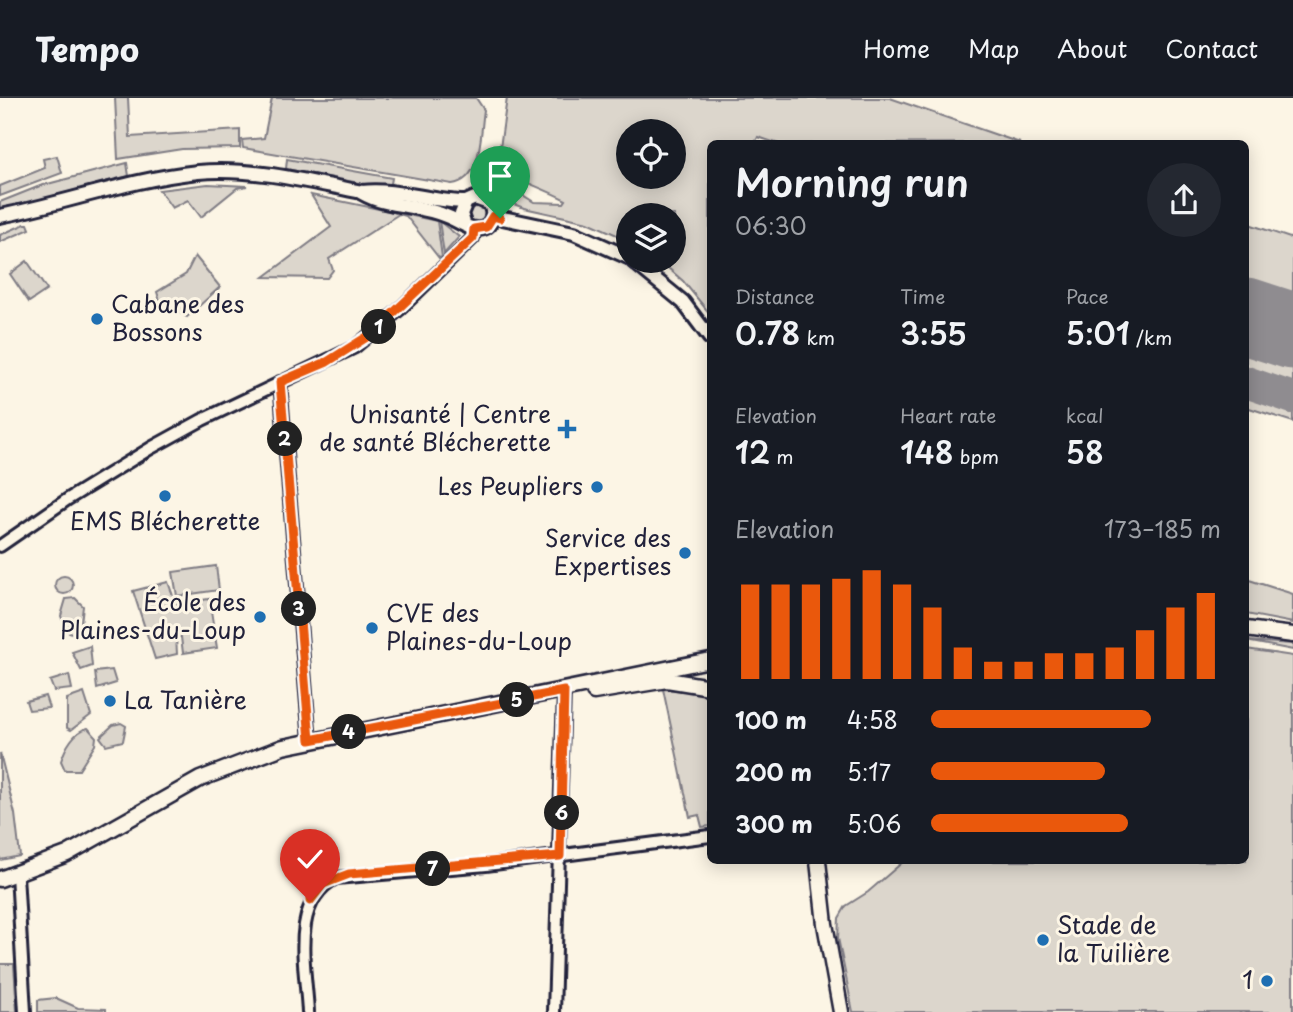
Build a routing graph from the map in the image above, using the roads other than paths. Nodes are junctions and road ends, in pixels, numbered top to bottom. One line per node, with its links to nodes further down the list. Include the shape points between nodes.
1 (362, 192): 2 (street, via 378,190); 3 (street, via 260,174 200,172 81,195); 7 (street, via 375,200 425,209)
2 (466, 202): 5 (street, via 485,200); 7 (street, via 461,214)
3 (26, 211): 4 (street); 6 (street)
4 (0, 216)
5 (493, 216): 7 (street, via 486,227); 8 (street, via 574,233)
6 (0, 225)
7 (469, 226): 11 (street, via 473,238 370,335 327,362)
8 (616, 252)
9 (647, 273): 10 (street, via 682,302)
10 (707, 334)
11 (280, 382): 12 (street, via 151,448); 18 (street)
12 (0, 546)
13 (1249, 629): 14 (main road)
14 (1293, 635)
15 (707, 661): 17 (main road)
16 (707, 687): 17 (main road, via 667,680 580,695)
17 (564, 691): 18 (main road); 20 (street)
18 (310, 740): 22 (main road, via 200,779 67,854)
19 (707, 836): 20 (street)
20 (560, 856): 25 (street, via 349,874 323,884 305,914); 26 (street)
21 (818, 864): 27 (main road)
22 (17, 874): 23 (main road); 24 (street)
23 (0, 879)
24 (25, 1012)
25 (308, 1012)
26 (554, 1012)
27 (841, 1012)

